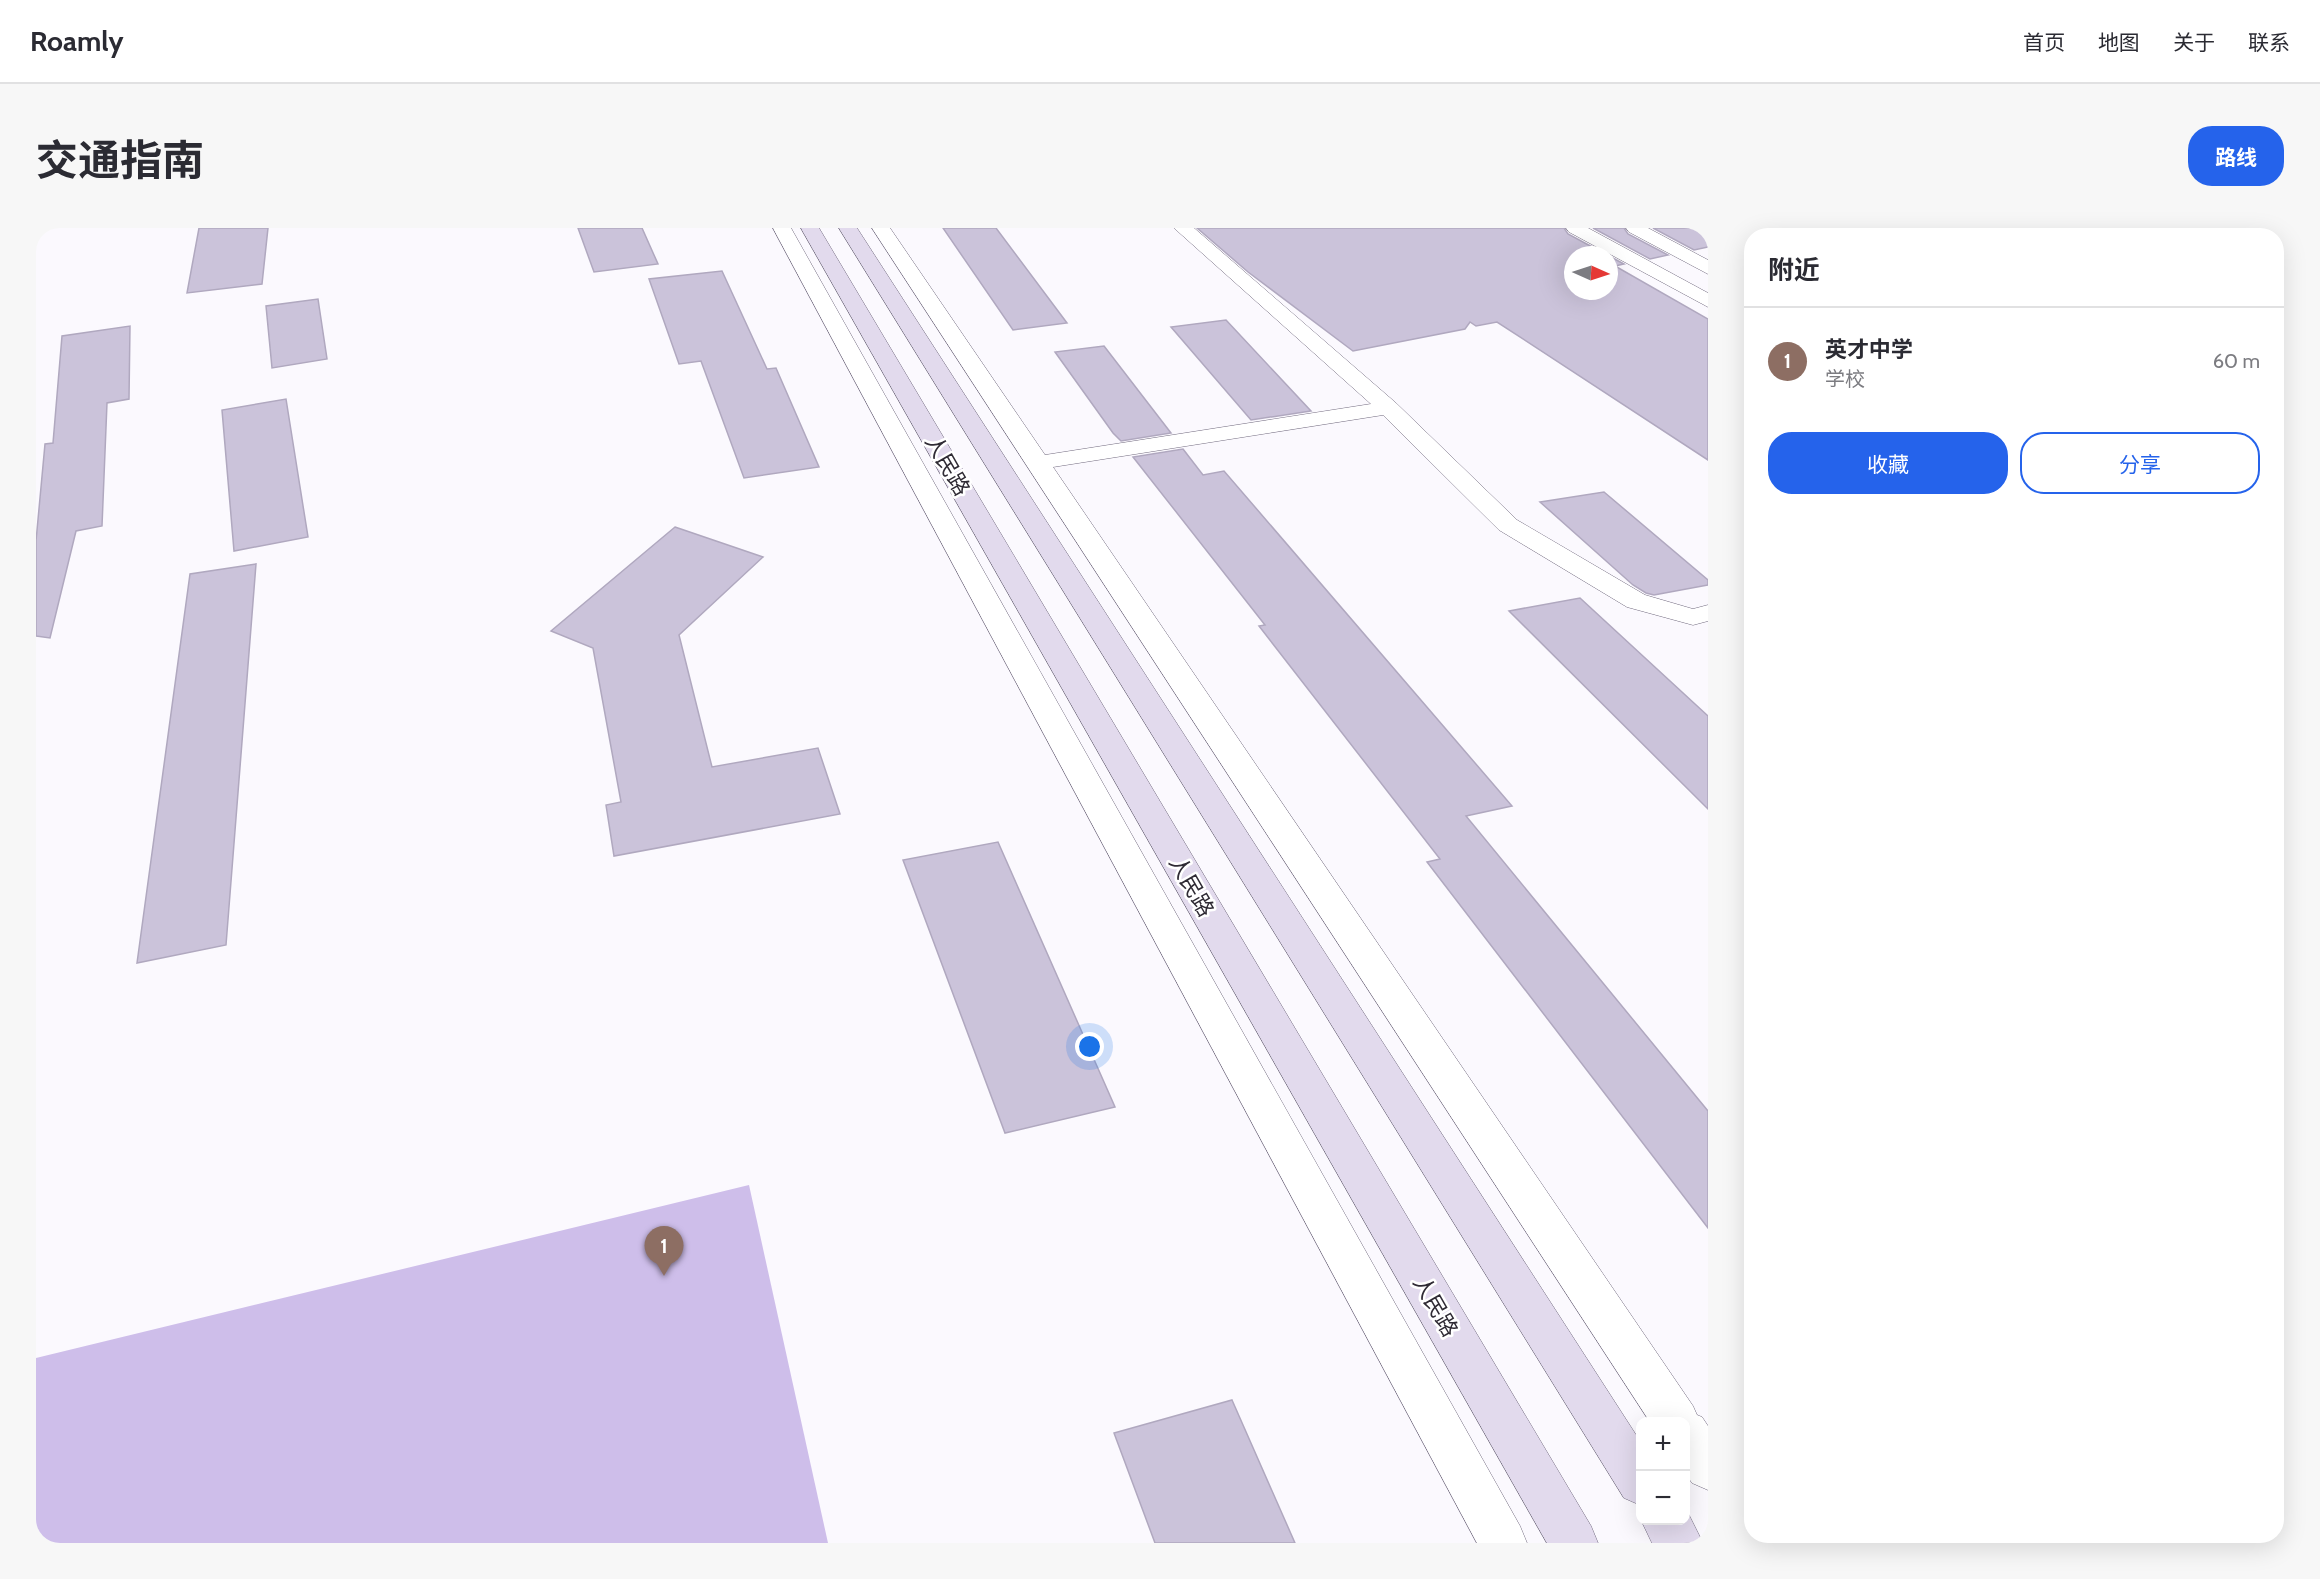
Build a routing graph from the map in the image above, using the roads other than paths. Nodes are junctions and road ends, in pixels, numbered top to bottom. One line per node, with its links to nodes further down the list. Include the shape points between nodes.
1 (782, 228): 19 (street, 人民路)
2 (810, 228): 20 (main road, 人民路)
3 (848, 228): 17 (main road, 人民路)
4 (881, 228): 11 (street)
5 (1183, 228): 10 (street)
6 (1575, 228): 9 (street)
7 (1635, 228): 8 (street)
8 (1708, 268)
9 (1708, 301)
10 (1388, 408): 11 (street); 12 (street, via 1508,525 1636,601)
11 (1037, 464): 14 (street)
12 (1700, 615): 13 (street)
13 (1708, 639)
14 (1674, 1417)
15 (1690, 1439): 16 (street)
16 (1708, 1467)
17 (1636, 1474)
18 (1668, 1525): 21 (main road)
19 (1503, 1543)
20 (1574, 1543)
21 (1679, 1543)

